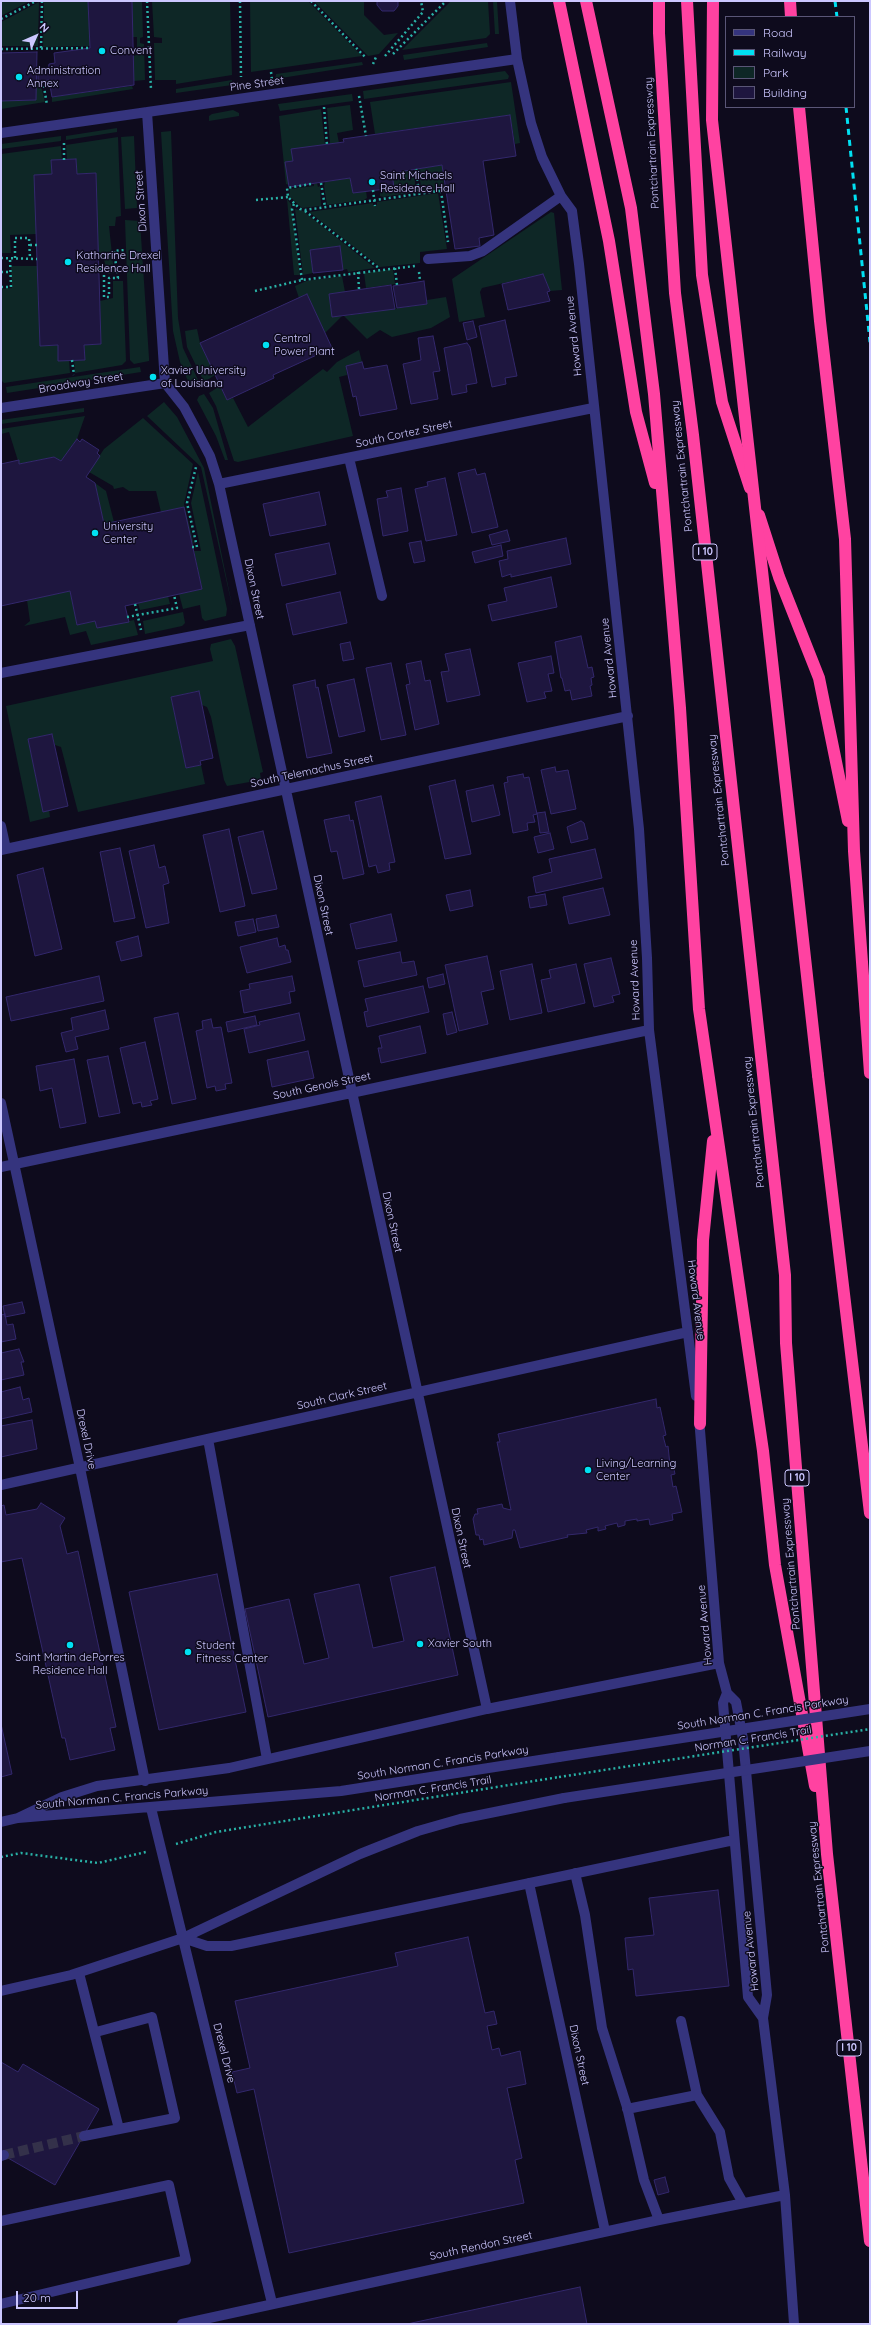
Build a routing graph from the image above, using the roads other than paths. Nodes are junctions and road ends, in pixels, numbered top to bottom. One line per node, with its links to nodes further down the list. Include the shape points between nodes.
1 (510, 1): 9 (street, Howard Avenue)
2 (559, 1): 20 (highway, via 609,241 636,412)
3 (586, 1): 20 (highway, via 630,208 654,394)
4 (659, 1): 54 (highway, Pontchartrain Expressway / I 10, via 675,293 785,1275 786,1342)
5 (687, 1): 28 (highway, via 702,275 722,402 779,577 819,678)
6 (713, 1): 42 (highway, bridge, via 712,120 818,1075)
7 (790, 1): 8 (highway)
8 (791, 16)
9 (516, 59): 11 (street, Pine Street); 13 (street, Howard Avenue, via 542,158)
10 (799, 108): 28 (highway, via 845,539)
11 (147, 112): 12 (street, Pine Street); 15 (street, Dixon Street)
12 (1, 133)
13 (561, 196): 14 (street, via 483,251 470,256); 17 (street, Howard Avenue, via 572,211)
14 (428, 259)
15 (165, 383): 16 (street, Broadway Street); 19 (street, Dixon Street, via 191,420 210,456)
16 (1, 408)
17 (594, 408): 18 (street, South Cortez Street); 24 (street, Howard Avenue)
18 (349, 458): 19 (street, South Cortez Street); 21 (street)
19 (219, 484): 22 (street, Dixon Street)
20 (662, 511): 33 (highway, via 680,708 699,1009)
21 (382, 596)
22 (250, 625): 23 (street); 25 (street, Dixon Street)
23 (1, 673)
24 (628, 716): 25 (street, South Telemachus Street); 29 (street, Howard Avenue, via 640,844 647,958)
25 (286, 788): 27 (street, South Telemachus Street); 31 (street, Dixon Street)
26 (1, 826): 27 (street)
27 (4, 850)
28 (854, 851): 30 (highway)
29 (648, 1030): 31 (street, South Genois Street); 36 (street, Howard Avenue)
30 (870, 1073)
31 (350, 1092): 34 (street, South Genois Street); 37 (street, Dixon Street)
32 (1, 1103): 34 (street, Drexel Drive)
33 (715, 1124): 38 (highway, via 703,1240); 54 (highway, via 763,1451 775,1565)
34 (14, 1164): 35 (street, South Genois Street); 40 (street, Drexel Drive)
35 (1, 1167)
36 (688, 1332): 37 (street, South Clark Street); 38 (street, Howard Avenue)
37 (417, 1392): 39 (street, South Clark Street); 45 (street, Dixon Street)
38 (700, 1424): 43 (street, Howard Avenue)
39 (208, 1439): 40 (street, South Clark Street); 48 (street)
40 (80, 1468): 41 (street, South Clark Street); 49 (street, Drexel Drive)
41 (1, 1485)
42 (870, 1513)
43 (719, 1663): 44 (street, Howard Avenue); 45 (street, South Norman C. Francis Parkway)
44 (727, 1693): 53 (street, Howard Avenue, via 723,1703); 60 (street, Howard Avenue, via 736,1702 743,1739 767,1995)
45 (487, 1709): 48 (street, South Norman C. Francis Parkway)
46 (870, 1709): 50 (street, South Norman C. Francis Parkway, bridge, via 341,1792)
47 (870, 1751): 57 (street, bridge, via 564,1798 418,1831 360,1854)
48 (267, 1759): 49 (street, South Norman C. Francis Parkway, via 229,1768)
49 (145, 1781): 51 (street, South Norman C. Francis Parkway, via 97,1786 62,1796)
50 (151, 1808): 51 (street, South Norman C. Francis Parkway); 57 (street, Drexel Drive)
51 (18, 1818): 52 (street, South Norman C. Francis Parkway)
52 (1, 1822)
53 (734, 1840): 55 (street); 60 (street, Howard Avenue, via 748,1997)
54 (828, 1854): 72 (highway, Pontchartrain Expressway / I 10)
55 (575, 1873): 56 (street); 64 (street, via 585,1914 602,2028)
56 (529, 1883): 57 (street, via 231,1946 207,1946); 71 (street, Dixon Street)
57 (183, 1938): 58 (street); 73 (street, Drexel Drive)
58 (79, 1972): 59 (street); 62 (street)
59 (1, 1991)
60 (763, 2018): 67 (street, Howard Avenue)
61 (681, 2021): 63 (street)
62 (96, 2032): 65 (street); 65 (street, via 152,2017 175,2118)
63 (697, 2095): 64 (street); 68 (street, via 720,2132 729,2178)
64 (627, 2109): 69 (street, via 644,2180)
65 (119, 2129): 66 (street)
66 (84, 2136)
67 (785, 2195): 68 (street, South Rendon Street); 76 (street, Howard Avenue)
68 (743, 2203): 69 (street, South Rendon Street)
69 (659, 2220): 71 (street, South Rendon Street)
70 (1, 2221): 74 (street, via 169,2185 186,2260)
71 (605, 2232): 73 (street, South Rendon Street)
72 (870, 2241)
73 (272, 2303): 75 (street, South Rendon Street)
74 (1, 2304)
75 (182, 2324)
76 (794, 2324)

